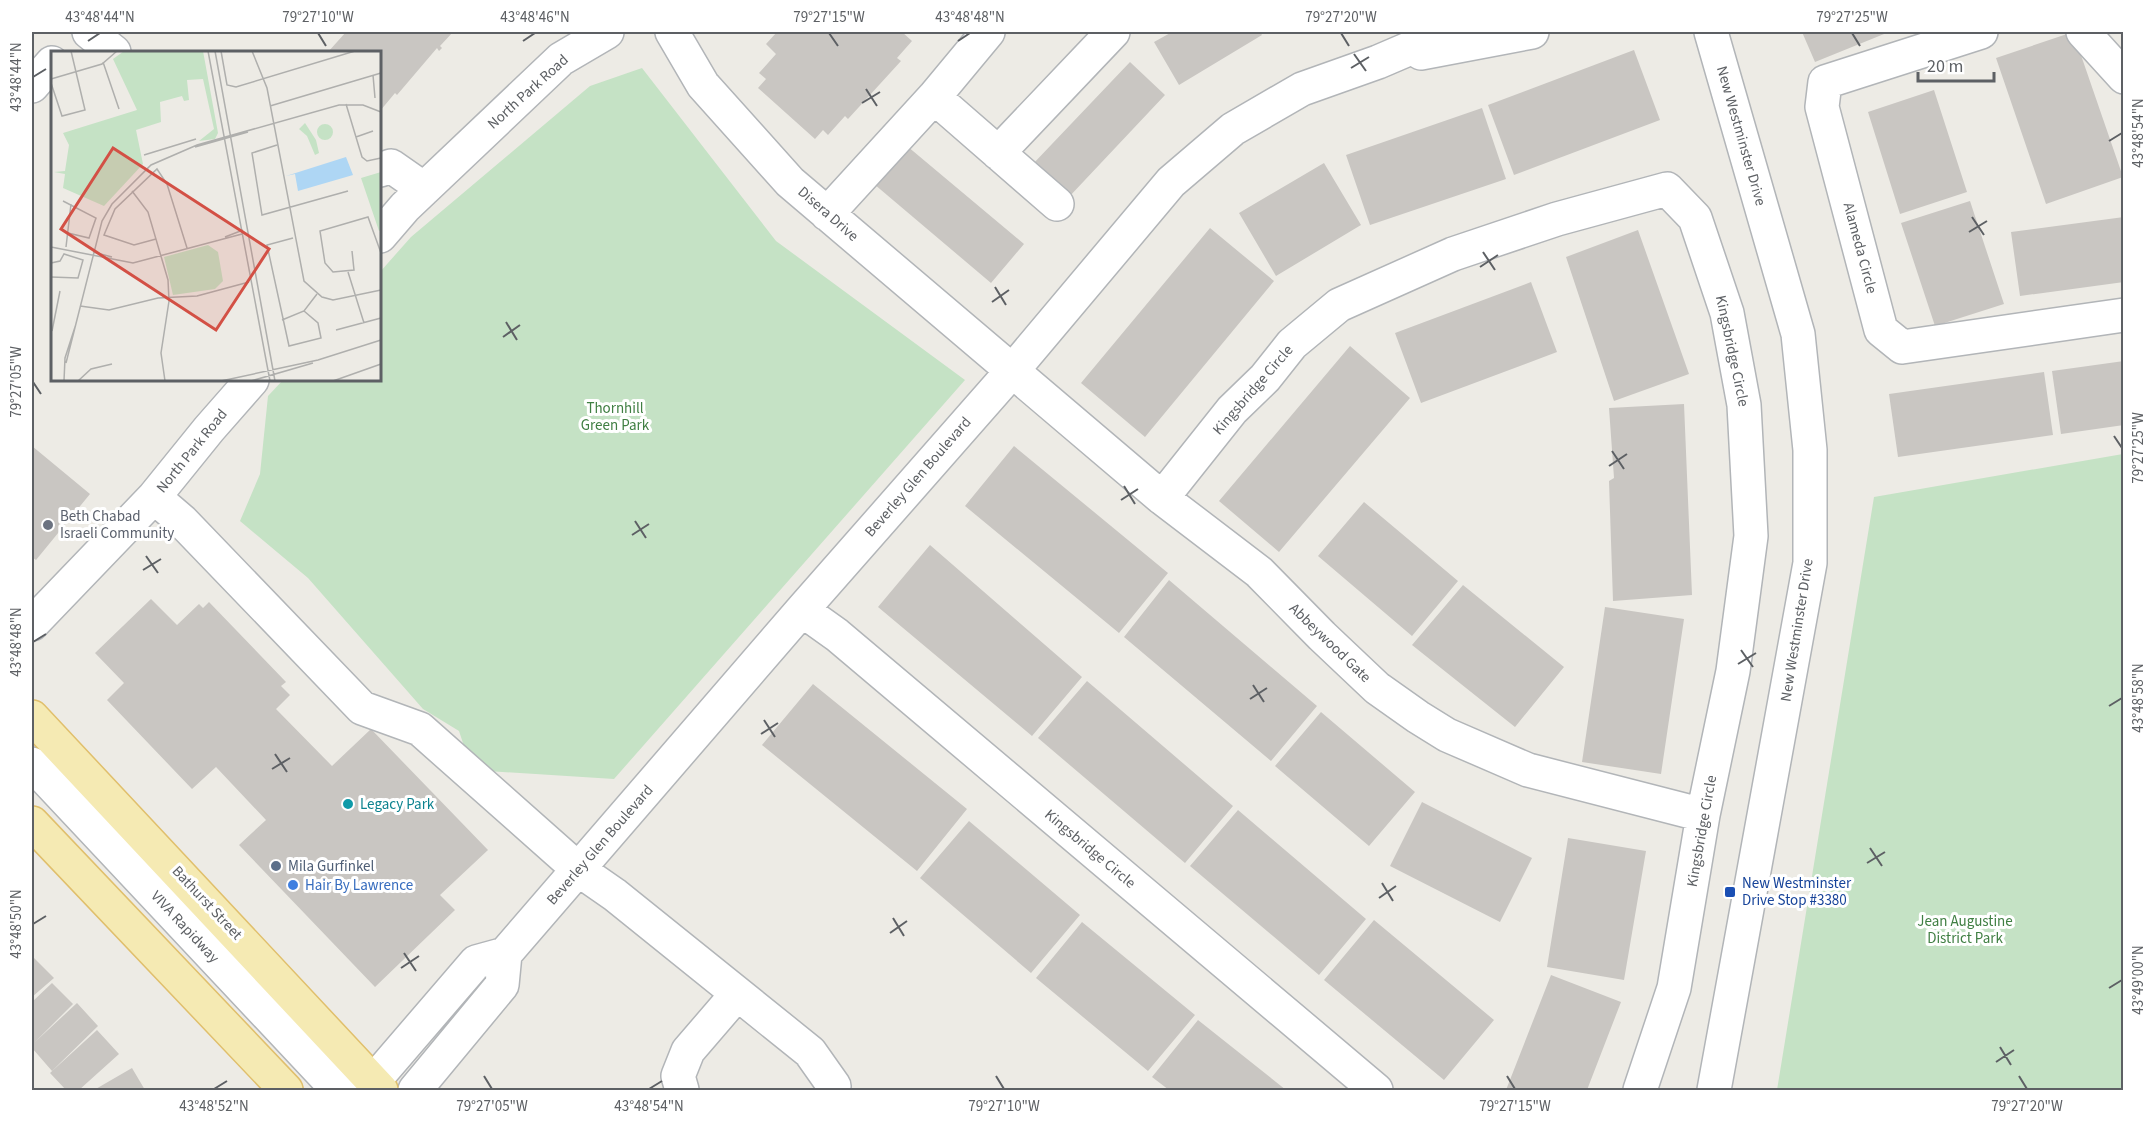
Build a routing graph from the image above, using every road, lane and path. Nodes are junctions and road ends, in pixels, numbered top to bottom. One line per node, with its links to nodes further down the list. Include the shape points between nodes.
1 (607, 32): 17 (street, North Park Road, via 561,59)
2 (672, 32): 19 (street, Disera Drive, via 703,85 790,182)
3 (988, 32): 14 (street)
4 (1113, 32): 15 (street)
5 (1448, 32): 10 (street, Beverley Glen Boulevard)
6 (1532, 32): 10 (street, Beverley Glen Boulevard)
7 (1711, 32): 43 (street, New Westminster Drive, via 1798,334 1810,450 1810,563)
8 (1981, 32): 21 (street, Alameda Circle, via 1825,82 1822,107 1881,330 1902,347)
9 (2083, 32): 12 (street)
10 (1378, 62): 22 (street, Beverley Glen Boulevard, via 1302,89 1233,129 1171,182)
11 (51, 64): 13 (street)
12 (2124, 77)
13 (32, 86)
14 (934, 97): 15 (street); 19 (street)
15 (998, 153): 18 (street)
16 (381, 170): 17 (street, via 391,166)
17 (424, 189): 20 (street, North Park Road)
18 (1057, 204)
19 (826, 214): 22 (street, Disera Drive)
20 (381, 235)
21 (2124, 315)
22 (1013, 370): 25 (street, Abbeywood Gate); 26 (street, Beverley Glen Boulevard)
23 (251, 381): 24 (street, North Park Road)
24 (154, 496): 27 (street, North Park Road); 32 (street, via 362,708 420,729)
25 (1162, 498): 30 (street, Abbeywood Gate, via 1259,572 1377,688 1447,735 1528,770); 30 (street, Kingsbridge Circle, via 1232,410 1292,344 1339,305 1453,254 1557,219 1667,189 1695,218 1727,313 1744,405 1751,536 1733,671)
26 (802, 609): 32 (street, Beverley Glen Boulevard); 41 (street, Kingsbridge Circle)
27 (32, 624)
28 (32, 717): 35 (main road, Bathurst Street)
29 (32, 764): 37 (street, VIVA Rapidway)
30 (1703, 815): 42 (street, Kingsbridge Circle, via 1674,988)
31 (32, 822): 36 (main road)
32 (579, 870): 33 (street, Beverley Glen Boulevard); 34 (street, via 615,896 661,949)
33 (505, 954): 35 (street, via 476,962); 38 (street, via 502,985)
34 (737, 994): 39 (street, via 688,1051 678,1076); 40 (street, via 810,1052)
35 (374, 1088)
36 (286, 1090)
37 (338, 1090)
38 (416, 1090)
39 (682, 1090)
40 (833, 1090)
41 (1376, 1090)
42 (1640, 1090)
43 (1714, 1090)

